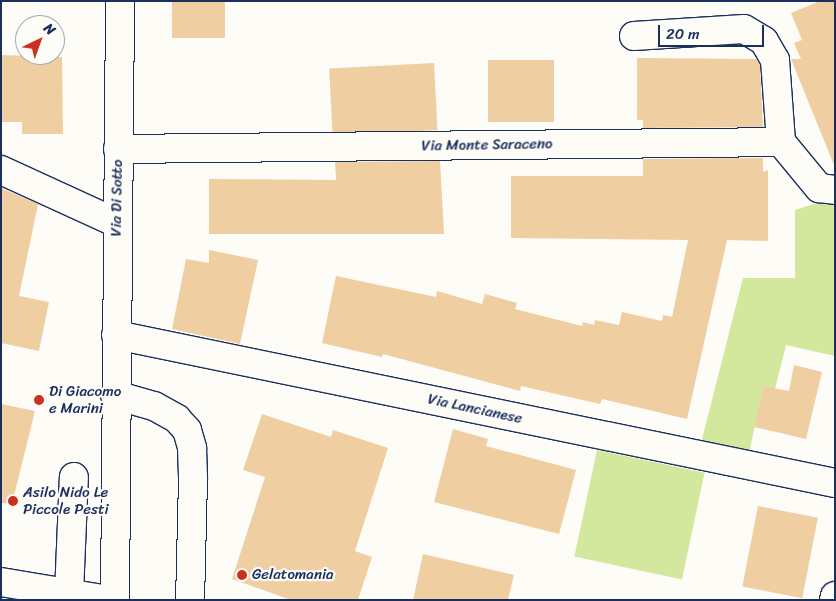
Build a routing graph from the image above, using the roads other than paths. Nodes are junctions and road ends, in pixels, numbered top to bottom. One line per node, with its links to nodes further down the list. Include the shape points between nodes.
1 (120, 1): 4 (street, Via Di Sotto)
2 (634, 36): 3 (street, via 744,29 764,40 775,60)
3 (781, 142): 4 (street, Via Monte Saraceno); 6 (street, via 819,188)
4 (118, 149): 7 (street, Via Di Sotto)
5 (1, 170): 7 (street)
6 (835, 190)
7 (117, 223): 8 (street, Via Di Sotto)
8 (116, 335): 9 (street, Via Di Sotto); 11 (street, Via Lancianese)
9 (115, 395): 16 (street, Via Di Sotto); 17 (street, via 154,406 187,430 192,448 193,479)
10 (74, 477): 13 (street)
11 (835, 483)
12 (1, 582): 13 (street)
13 (69, 594): 15 (street)
14 (835, 596): 18 (street)
15 (108, 600)
16 (115, 600)
17 (190, 600)
18 (834, 600)

